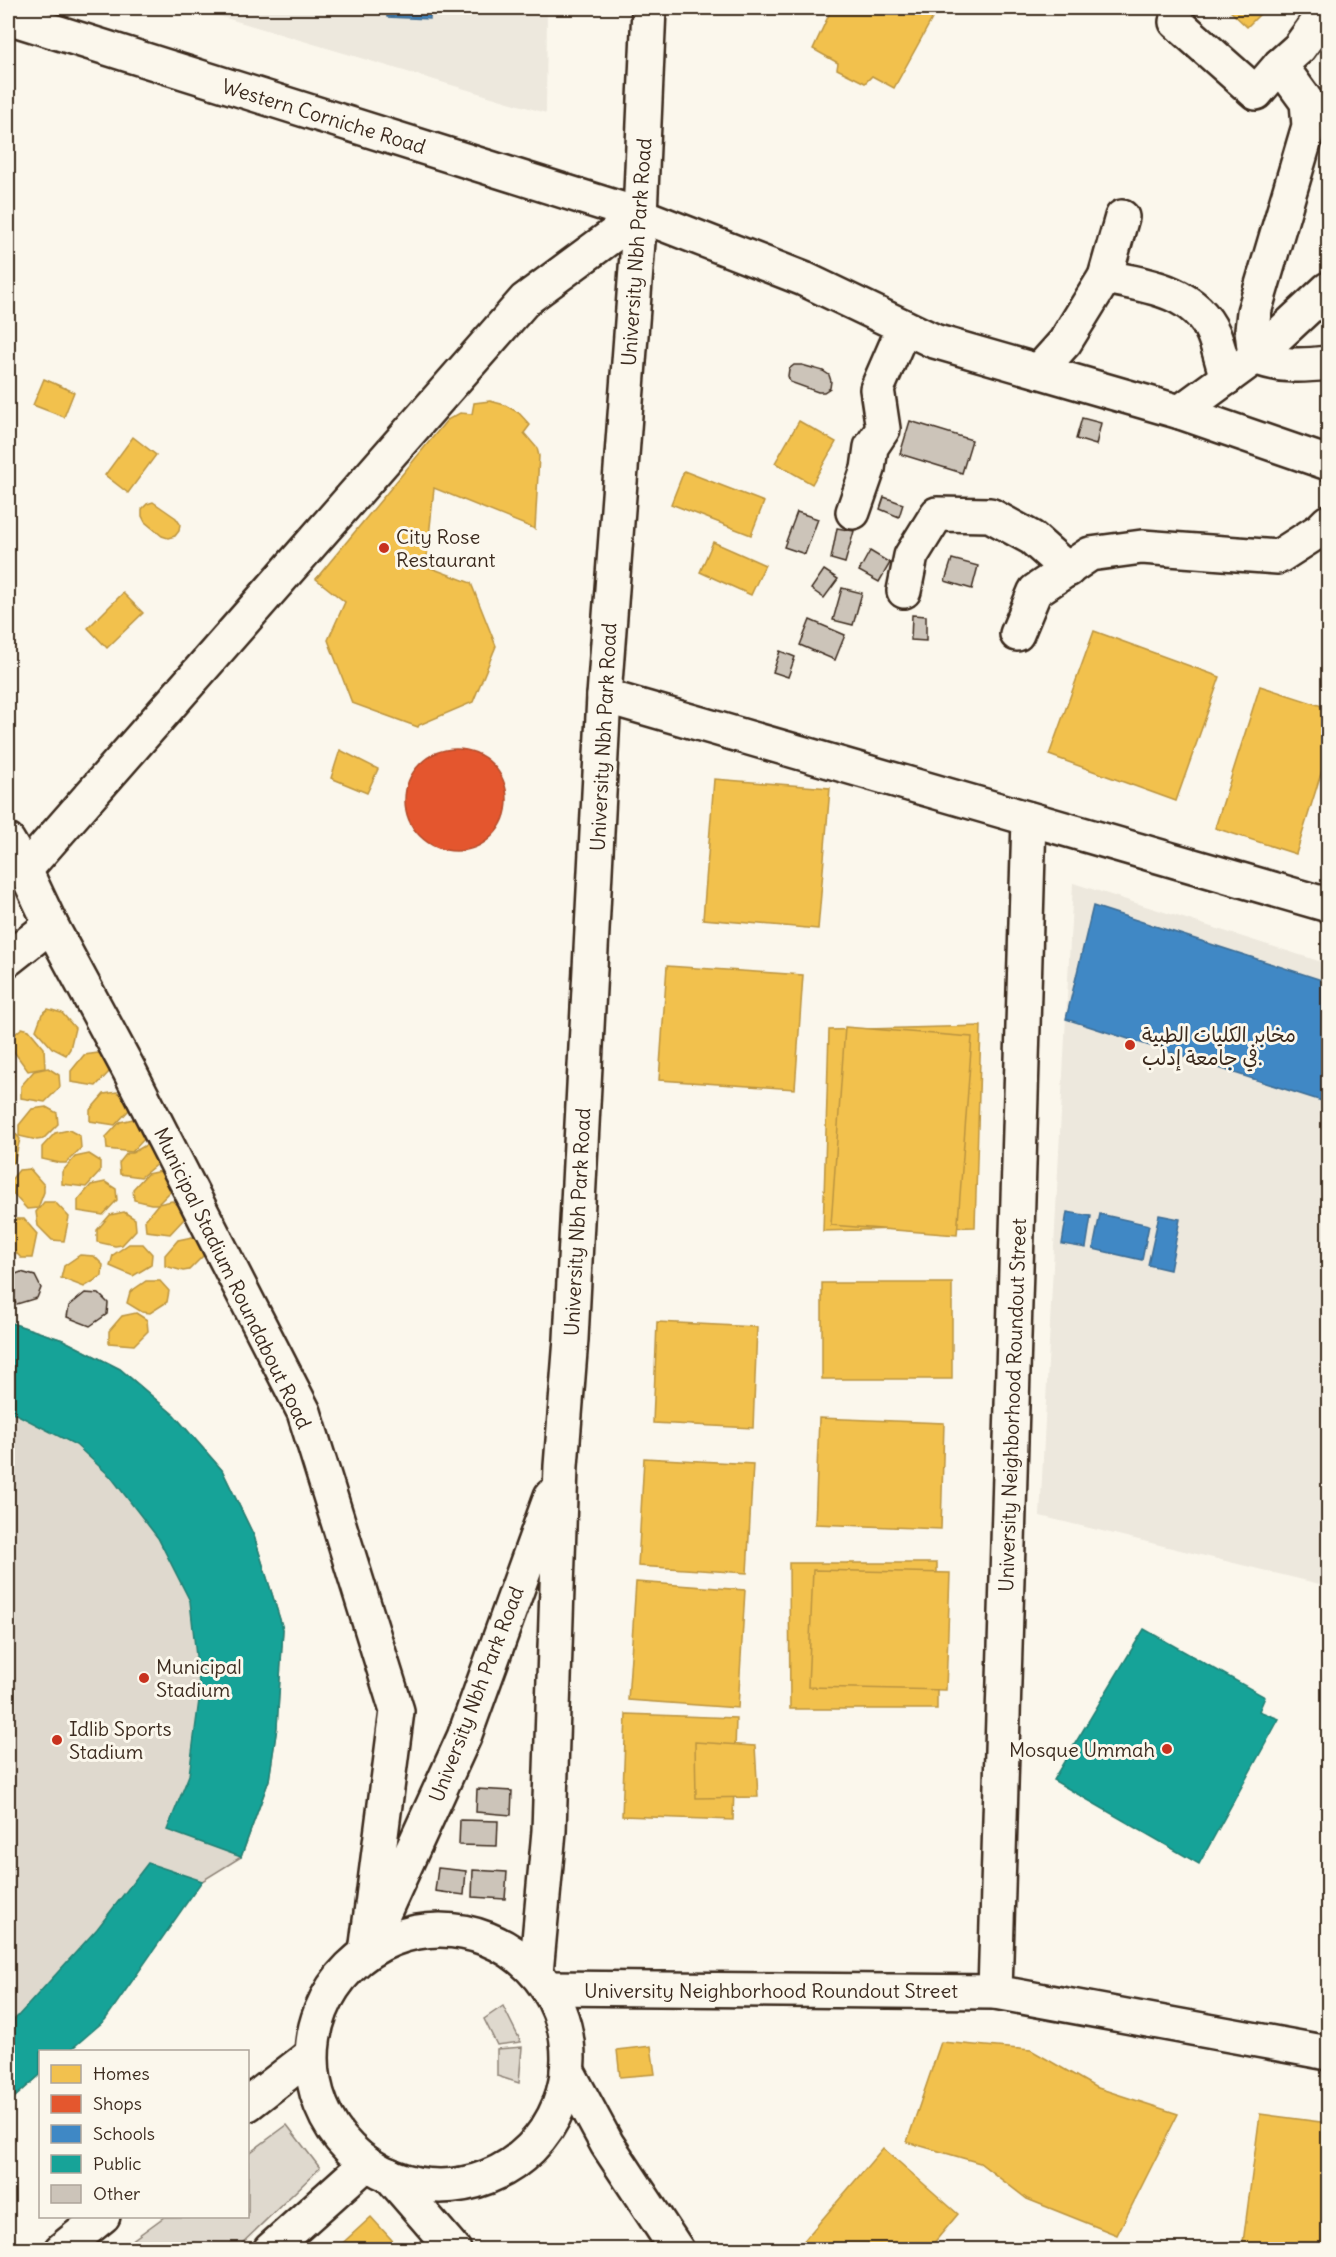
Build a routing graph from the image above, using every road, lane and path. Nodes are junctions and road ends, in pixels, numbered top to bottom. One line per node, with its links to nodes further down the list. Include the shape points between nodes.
1 (649, 8): 6 (street, University Nbh Park Road)
2 (1329, 8): 5 (street, via 1299,48)
3 (8, 17): 6 (street, Western Corniche Road)
4 (1176, 22): 5 (street, via 1256,93)
5 (1280, 65): 11 (street, via 1307,102 1310,126 1254,312)
6 (640, 215): 10 (street, Western Corniche Road, via 804,279); 22 (street, University Nbh Park Road); 25 (street, via 525,300)
7 (1122, 218): 8 (street)
8 (1105, 276): 13 (street, via 1065,342); 14 (street, via 1166,290 1193,306 1212,331)
9 (1329, 289): 11 (street)
10 (904, 327): 13 (street, Western Corniche Road, via 934,341); 17 (street, via 877,389 883,429 871,447)
11 (1255, 357): 12 (street, via 1294,366); 14 (street)
12 (1329, 363)
13 (1039, 371): 15 (street, Western Corniche Road)
14 (1227, 378): 15 (street)
15 (1180, 412): 16 (street, Western Corniche Road)
16 (1329, 463)
17 (853, 512)
18 (1329, 522): 19 (street, via 1278,557 1142,547 1090,554)
19 (1068, 570): 20 (street, via 1032,538 990,515 937,514 911,556); 21 (street, via 1035,591)
20 (904, 591)
21 (1017, 634)
22 (604, 696): 23 (street); 29 (street, University Nbh Park Road)
23 (1029, 819): 26 (street); 32 (street, University Neighborhood Roundout Street)
24 (8, 841): 25 (street, Municipal Stadium Roundabout Road)
25 (25, 870): 27 (street, Municipal Stadium Roundabout Road)
26 (1329, 905)
27 (51, 925): 28 (street); 30 (street, Municipal Stadium Roundabout Road, via 304,1412 397,1711)
28 (8, 959)
29 (561, 1466): 30 (street, University Nbh Park Road, via 464,1737); 31 (street, University Nbh Park Road)
30 (366, 1952): 31 (street, via 408,1933 455,1930 499,1945 519,1958); 34 (street, via 333,1986 314,2031)
31 (541, 1981): 32 (street, University Neighborhood Roundout Street); 35 (street, via 564,2027)
32 (995, 1992): 33 (street, University Neighborhood Roundout Street)
33 (1329, 2053)
34 (312, 2055): 36 (street); 37 (street, via 320,2104 332,2126 348,2147)
35 (567, 2070): 37 (street, via 563,2094 541,2137 505,2168 460,2184 436,2186); 42 (street, via 607,2144)
36 (249, 2103)
37 (378, 2169): 40 (street); 41 (street)
38 (102, 2218): 39 (street)
39 (61, 2250)
40 (270, 2250)
41 (454, 2250)
42 (678, 2250)

